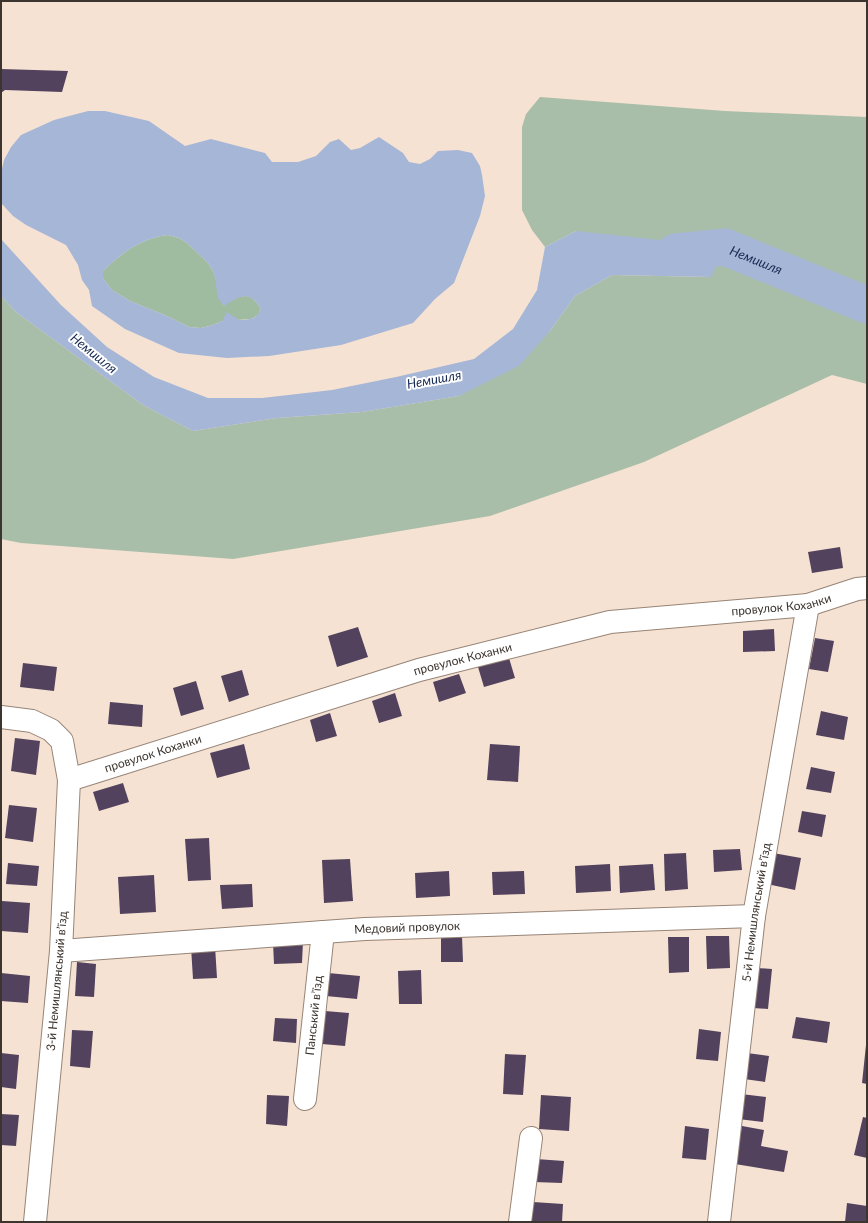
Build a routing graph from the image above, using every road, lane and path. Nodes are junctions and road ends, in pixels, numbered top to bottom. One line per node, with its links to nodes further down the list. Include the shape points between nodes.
1 (867, 588): 2 (street, провулок Коханки, via 857,588)
2 (808, 605): 4 (street, провулок Коханки, via 610,622 419,670); 5 (street, 5-й Немишлянський в’їзд)
3 (1, 717): 4 (street, 3-й Немишлянський в’їзд, via 32,721 51,730 62,741)
4 (69, 780): 7 (street, 3-й Немишлянський в’їзд)
5 (754, 916): 6 (street, Медовий провулок); 12 (street, 5-й Немишлянський в’їзд)
6 (323, 932): 7 (street, Медовий провулок); 8 (street, Панський в’їзд)
7 (61, 951): 10 (street, 3-й Немишлянський в’їзд)
8 (305, 1100)
9 (531, 1138): 11 (street)
10 (35, 1222)
11 (520, 1222)
12 (719, 1222)

